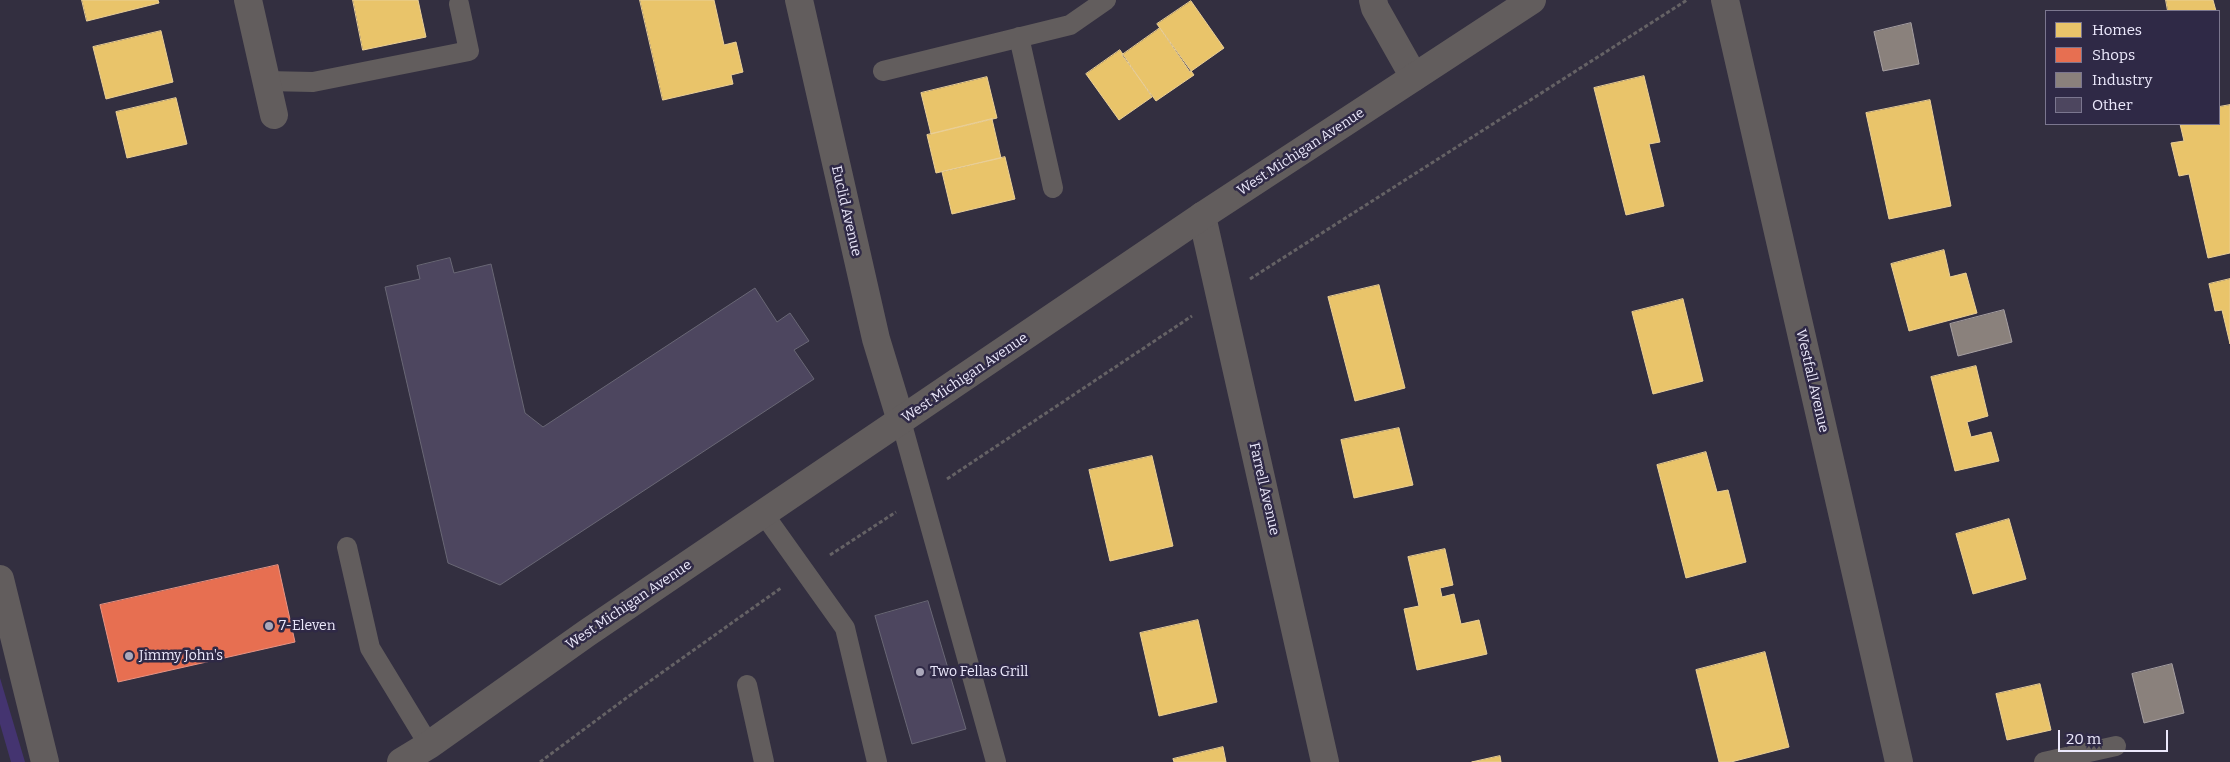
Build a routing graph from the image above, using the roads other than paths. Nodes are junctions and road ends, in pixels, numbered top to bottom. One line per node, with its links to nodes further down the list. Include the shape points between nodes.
1 (248, 0): 11 (street)
2 (798, 0): 15 (street, Euclid Avenue, via 876,339)
3 (1106, 0): 8 (lane, via 1070,25)
4 (1373, 0): 10 (street)
5 (1532, 0): 10 (street, West Michigan Avenue)
6 (1726, 0): 28 (street, Westfall Avenue)
7 (459, 4): 11 (lane, via 470,51 313,82)
8 (1019, 37): 9 (lane); 13 (lane)
9 (883, 71)
10 (1414, 77): 14 (street, West Michigan Avenue)
11 (266, 80): 12 (street)
12 (274, 115)
13 (1053, 188)
14 (1202, 216): 15 (street, West Michigan Avenue); 27 (street, Farrell Avenue)
15 (901, 421): 16 (street, West Michigan Avenue); 26 (lane)
16 (763, 513): 20 (street, West Michigan Avenue); 25 (lane, via 845,628)
17 (347, 547): 20 (lane, via 370,648)
18 (0, 579): 22 (street)
19 (747, 685): 24 (lane)
20 (429, 745): 23 (street, West Michigan Avenue)
21 (2116, 746): 29 (lane)
22 (46, 762)
23 (401, 762)
24 (764, 762)
25 (877, 762)
26 (996, 762)
27 (1326, 762)
28 (1899, 762)
29 (2044, 762)

